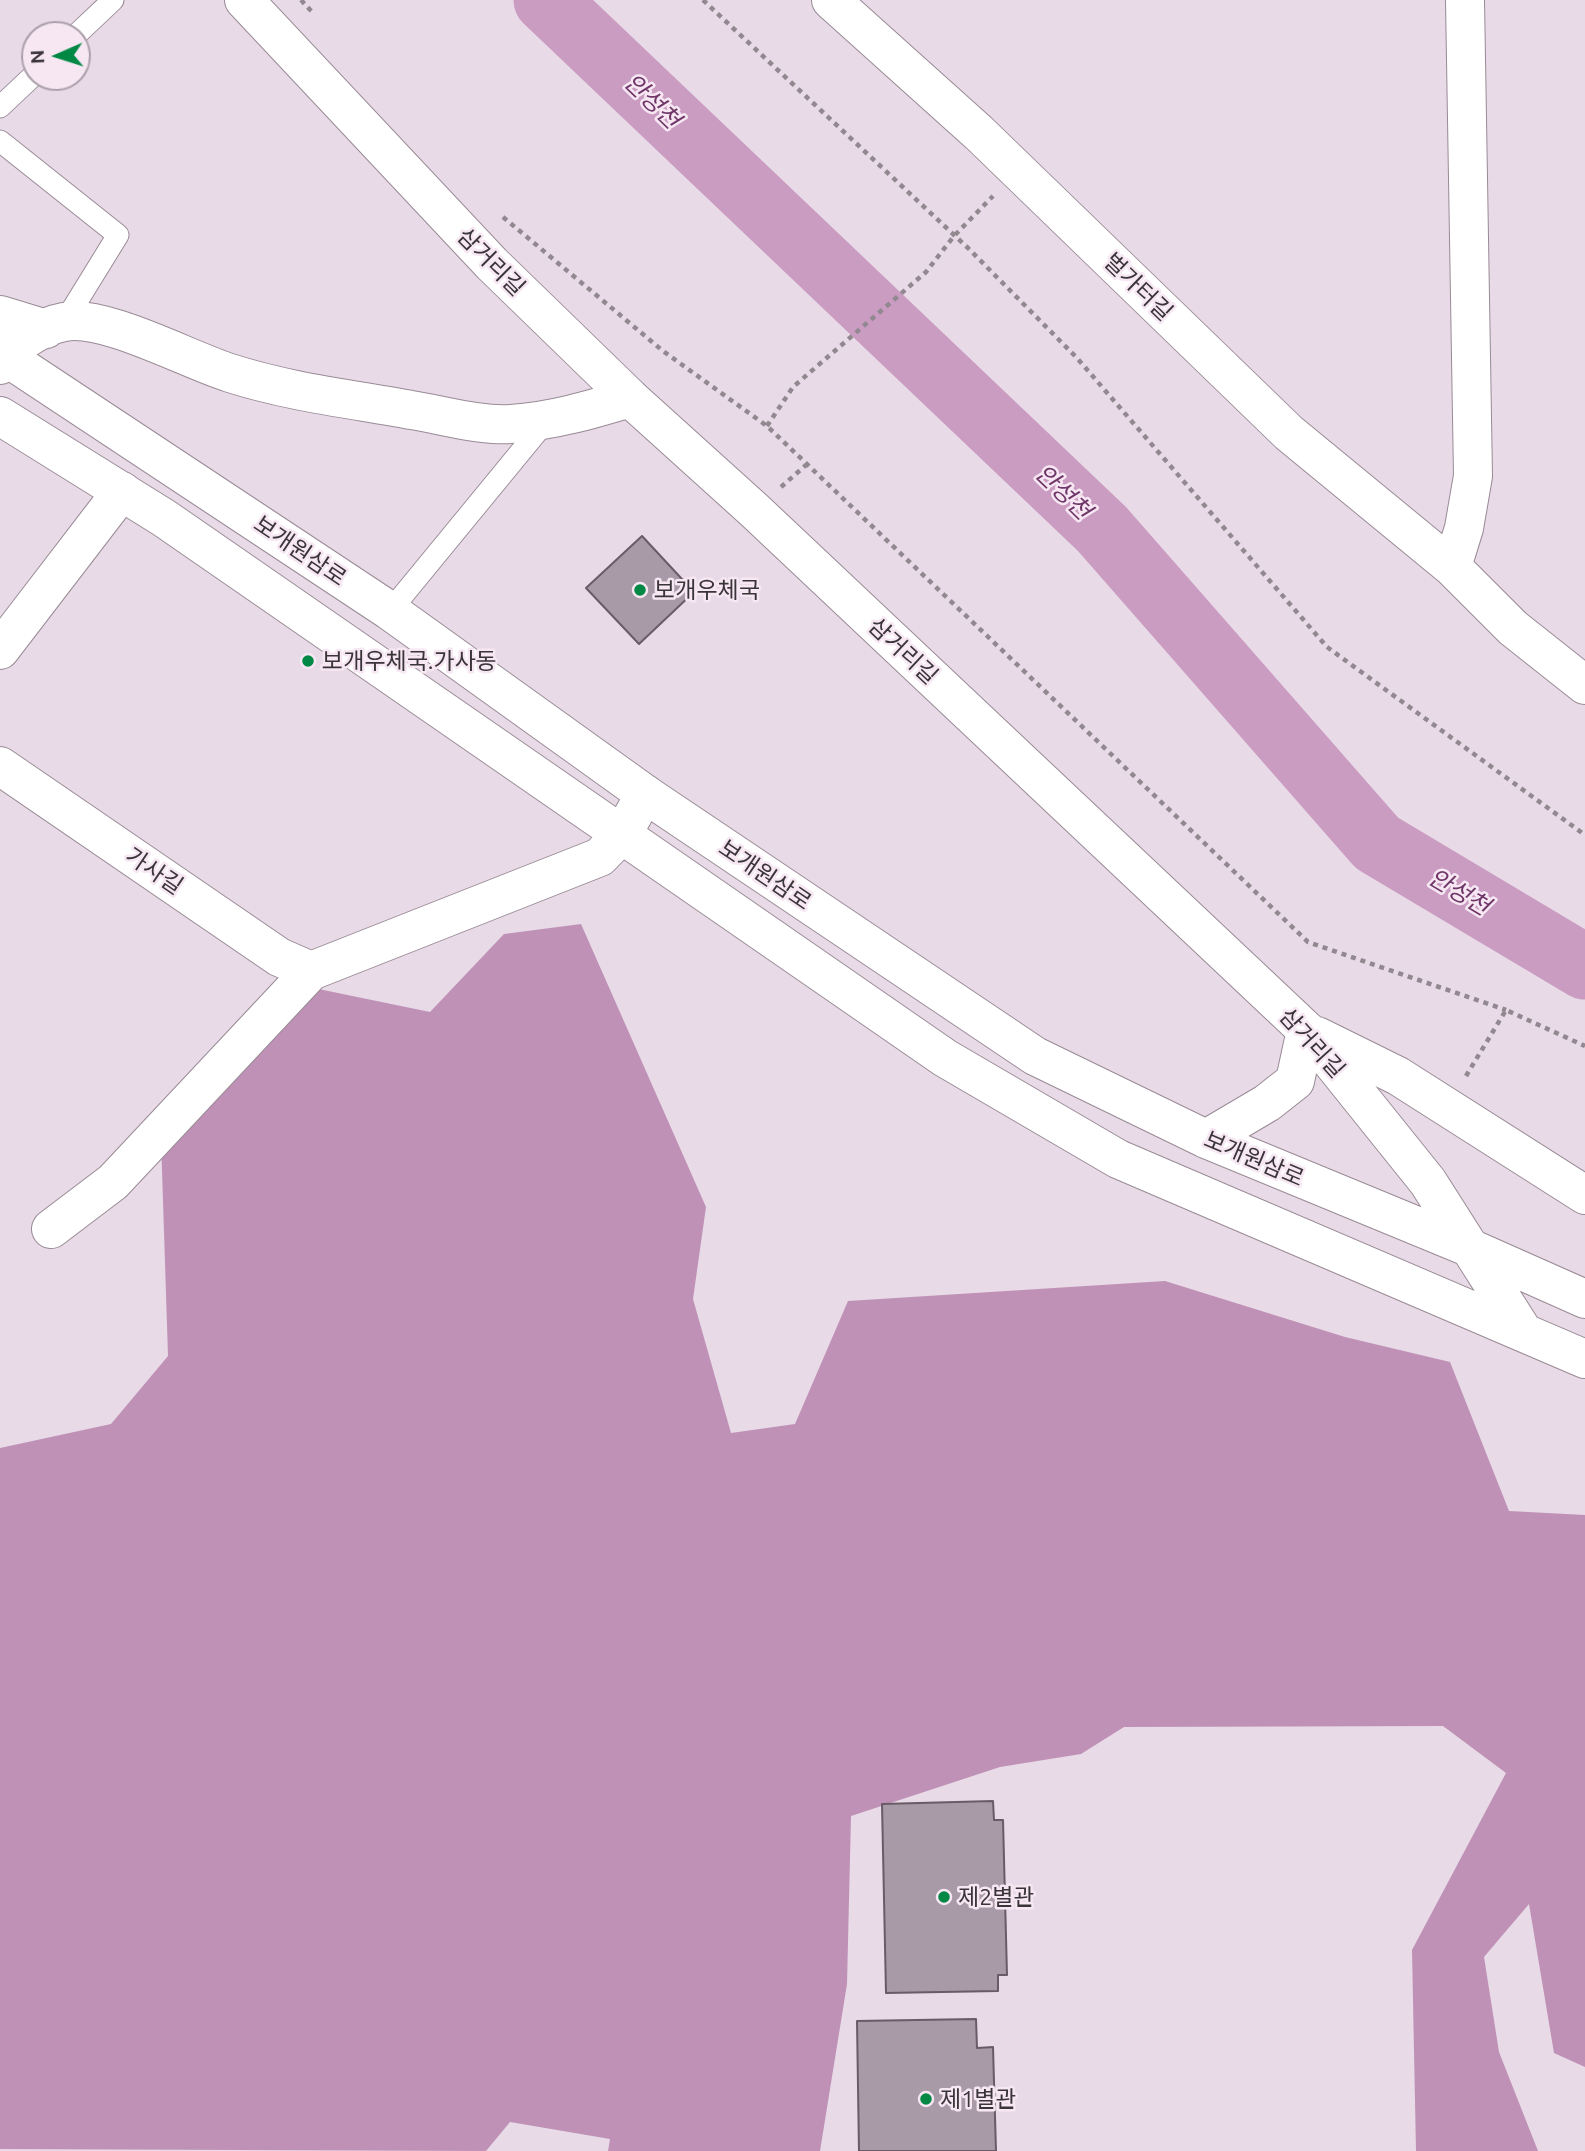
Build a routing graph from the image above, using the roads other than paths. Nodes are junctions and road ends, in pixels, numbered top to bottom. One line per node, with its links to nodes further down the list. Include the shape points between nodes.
1 (113, 0): 5 (lane)
2 (244, 0): 12 (street, 삼거리길, via 492,264)
3 (831, 0): 16 (street, 벌가터길, via 979,134 1289,433)
4 (1465, 0): 16 (street, via 1474,476)
5 (91, 21)
6 (21, 87): 7 (lane)
7 (0, 107)
8 (0, 141): 10 (lane, via 118,235)
9 (0, 315): 10 (street)
10 (55, 325): 11 (street, via 32,335); 14 (street, via 103,325 230,373 291,389 472,421)
11 (2, 358): 17 (street, 보개원삼로)
12 (629, 398): 14 (street); 24 (street, 삼거리길)
13 (0, 416): 15 (street, 보개원삼로)
14 (548, 420): 17 (lane)
15 (122, 491): 18 (street); 22 (street, 보개원삼로)
16 (1452, 566): 19 (street, 벌가터길, via 1513,628)
17 (390, 611): 21 (street, 보개원삼로)
18 (0, 650)
19 (1585, 685)
20 (0, 766): 23 (street, 가사길, via 279,957)
21 (645, 794): 22 (street); 25 (street, 보개원삼로, via 1035,1056)
22 (623, 832): 23 (street, via 600,857); 30 (street, 보개원삼로, via 945,1058 1118,1159)
23 (311, 971): 27 (street, via 113,1182)
24 (1306, 1030): 25 (street, via 1295,1081); 26 (street, via 1398,1076); 28 (street, 삼거리길, via 1428,1182)
25 (1206, 1139): 28 (street, 보개원삼로)
26 (1585, 1195)
27 (51, 1229)
28 (1468, 1247): 29 (street, 보개원삼로); 30 (street, 삼거리길)
29 (1585, 1299)
30 (1524, 1333): 31 (street, 보개원삼로)
31 (1585, 1359)

